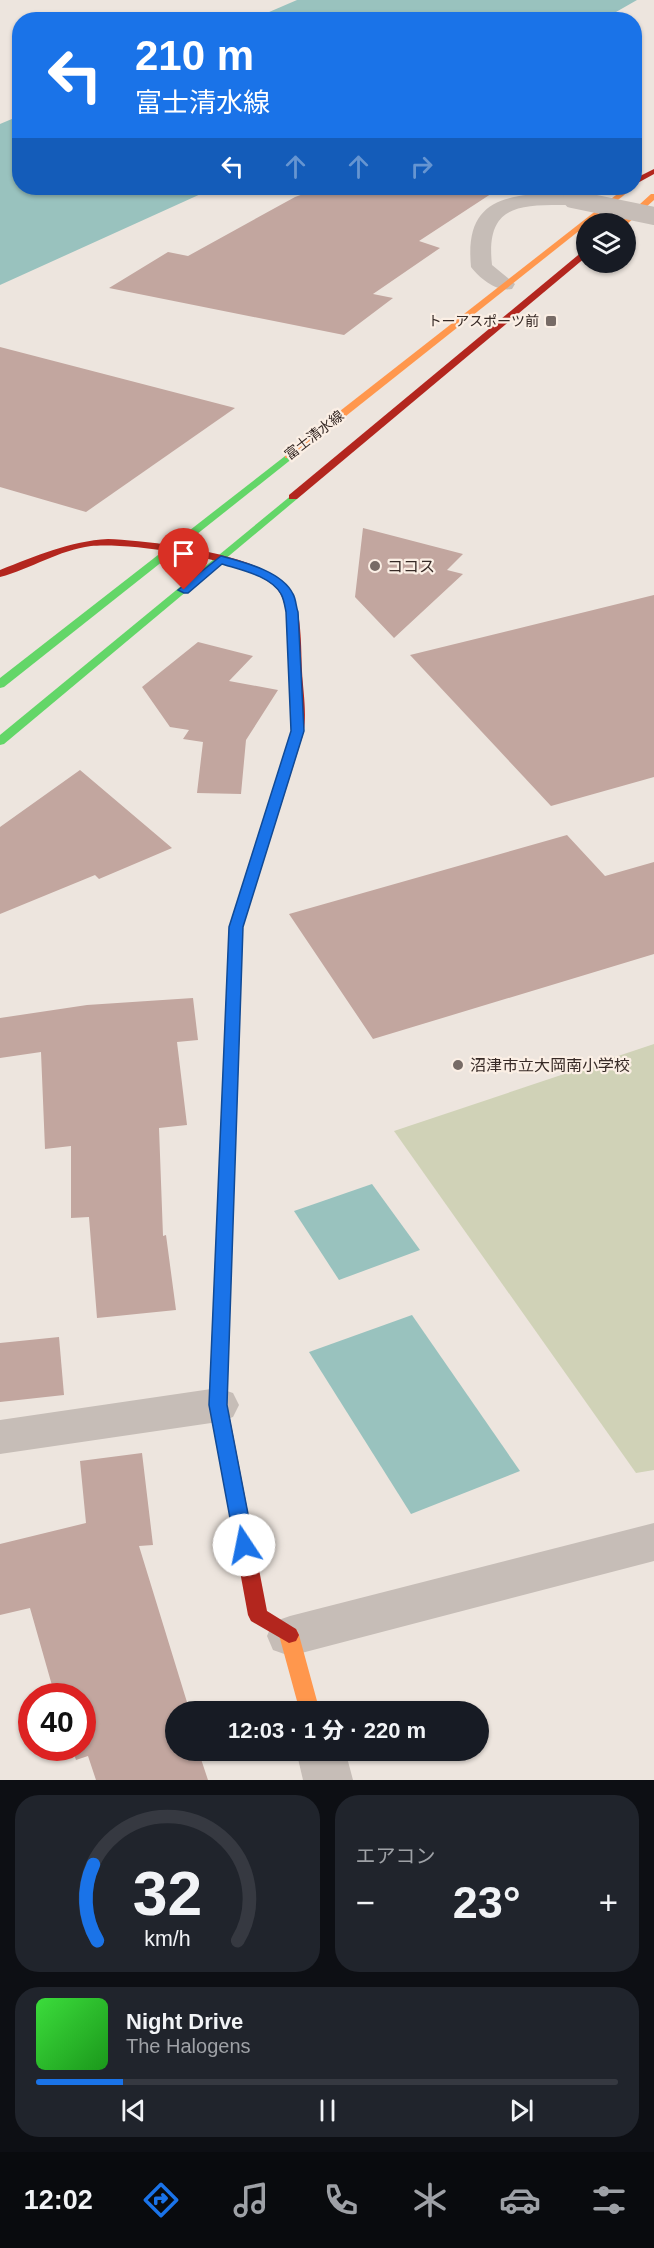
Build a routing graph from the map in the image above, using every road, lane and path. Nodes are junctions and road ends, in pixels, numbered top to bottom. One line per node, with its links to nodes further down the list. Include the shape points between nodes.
1 (620, 195): 6 (main road, 富士清水線)
2 (654, 196): 3 (main road)
3 (635, 213)
4 (654, 216): 6 (street, bridge, via 572,199 523,201 491,215 479,233 479,253 482,267)
5 (576, 261): 8 (main road)
6 (504, 284): 7 (main road, 富士清水線)
7 (172, 547): 8 (main road); 9 (main road, via 114,541 93,543 74,546); 10 (main road, 富士清水線)
8 (221, 560): 11 (main road); 12 (main road, via 261,573 287,594 292,612 298,731 236,927)
9 (0, 574)
10 (0, 684)
11 (0, 741)
12 (218, 1405): 13 (street); 15 (main road, via 258,1615)
13 (0, 1437)
14 (654, 1542): 15 (street)
15 (290, 1636): 16 (main road)
16 (307, 1701)
17 (323, 1761): 18 (street)
18 (328, 1780)

